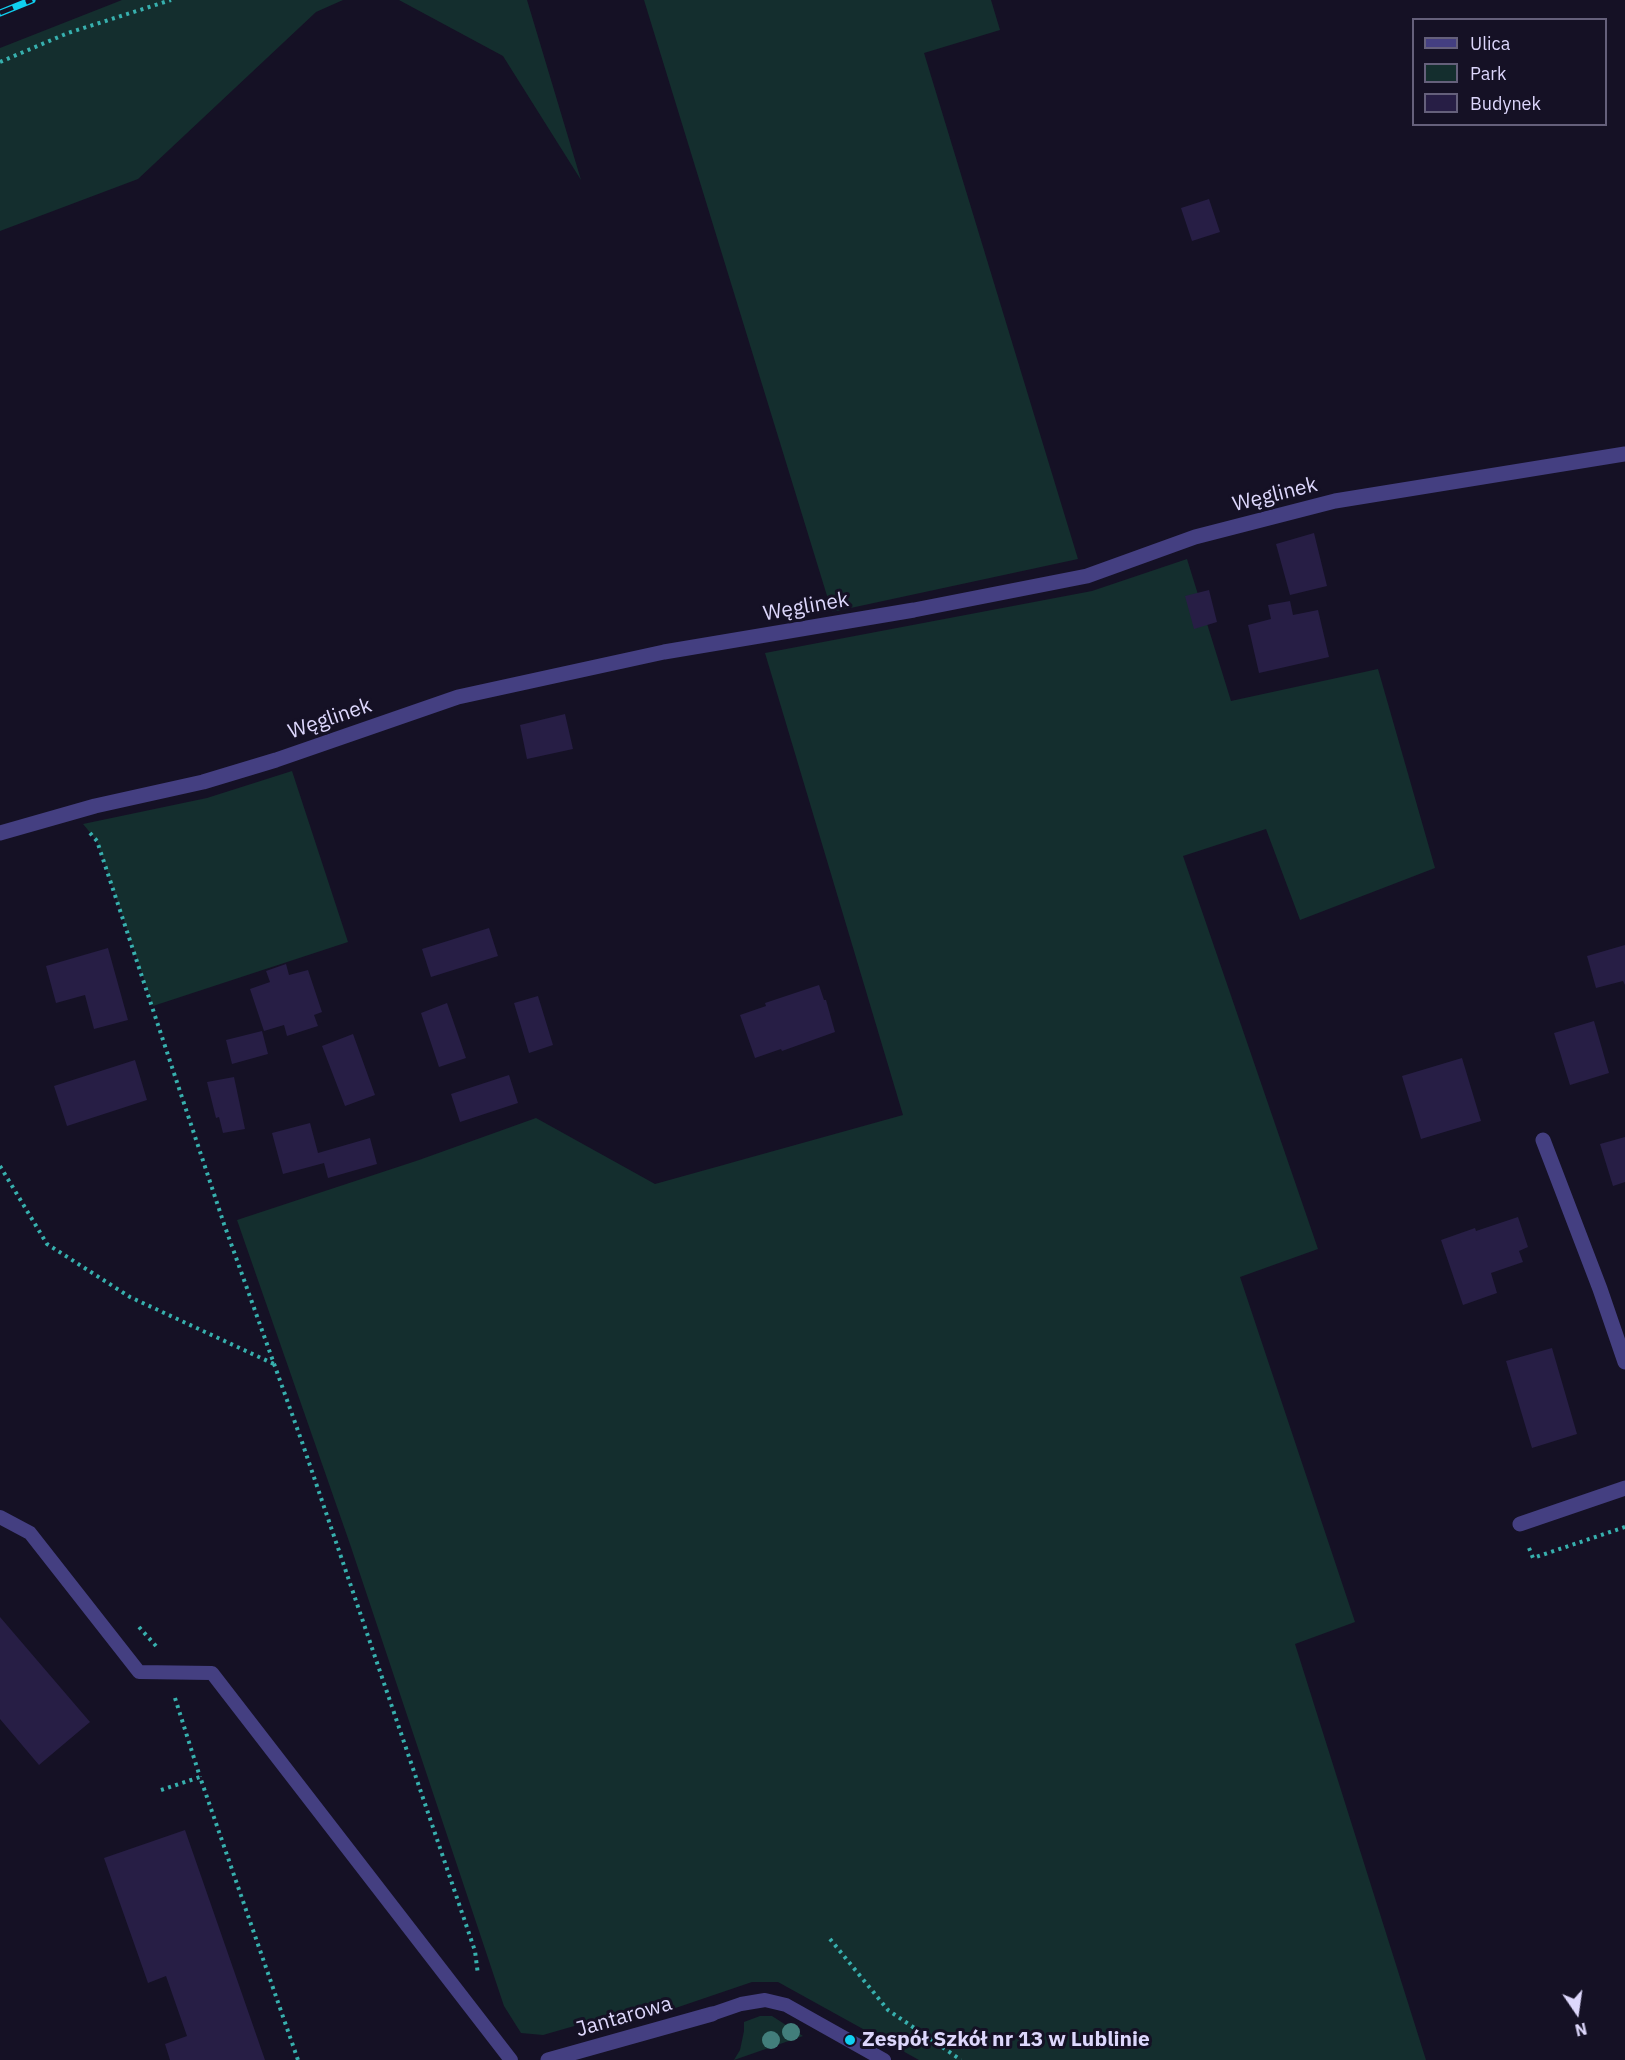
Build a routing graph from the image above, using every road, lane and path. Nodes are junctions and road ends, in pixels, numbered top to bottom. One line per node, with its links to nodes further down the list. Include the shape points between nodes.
1 (171, 0): 2 (path, via 68,33)
2 (0, 62)
3 (1625, 454): 4 (street, Węglinek, via 1335,501 1195,537 1087,576 664,652 458,697 266,764)
4 (72, 813): 5 (street, Węglinek); 9 (path, via 97,841)
5 (0, 833)
6 (1543, 1140): 8 (street)
7 (0, 1166): 9 (path, via 47,1244 130,1297)
8 (1625, 1362)
9 (274, 1364): 16 (path, via 475,1952)
10 (1625, 1488): 12 (street)
11 (0, 1517): 19 (lane, via 30,1533 139,1672 212,1673)
12 (1520, 1524): 13 (path, via 1533,1558)
13 (1625, 1527)
14 (161, 1790): 18 (path, via 200,1777)
15 (830, 1939): 22 (path, via 888,2010)
16 (480, 1985)
17 (712, 2014): 20 (street, Jantarowa); 21 (lane, via 765,2000 786,2005)
18 (298, 2060)
19 (511, 2060)
20 (548, 2060)
21 (884, 2060)
22 (961, 2060)

